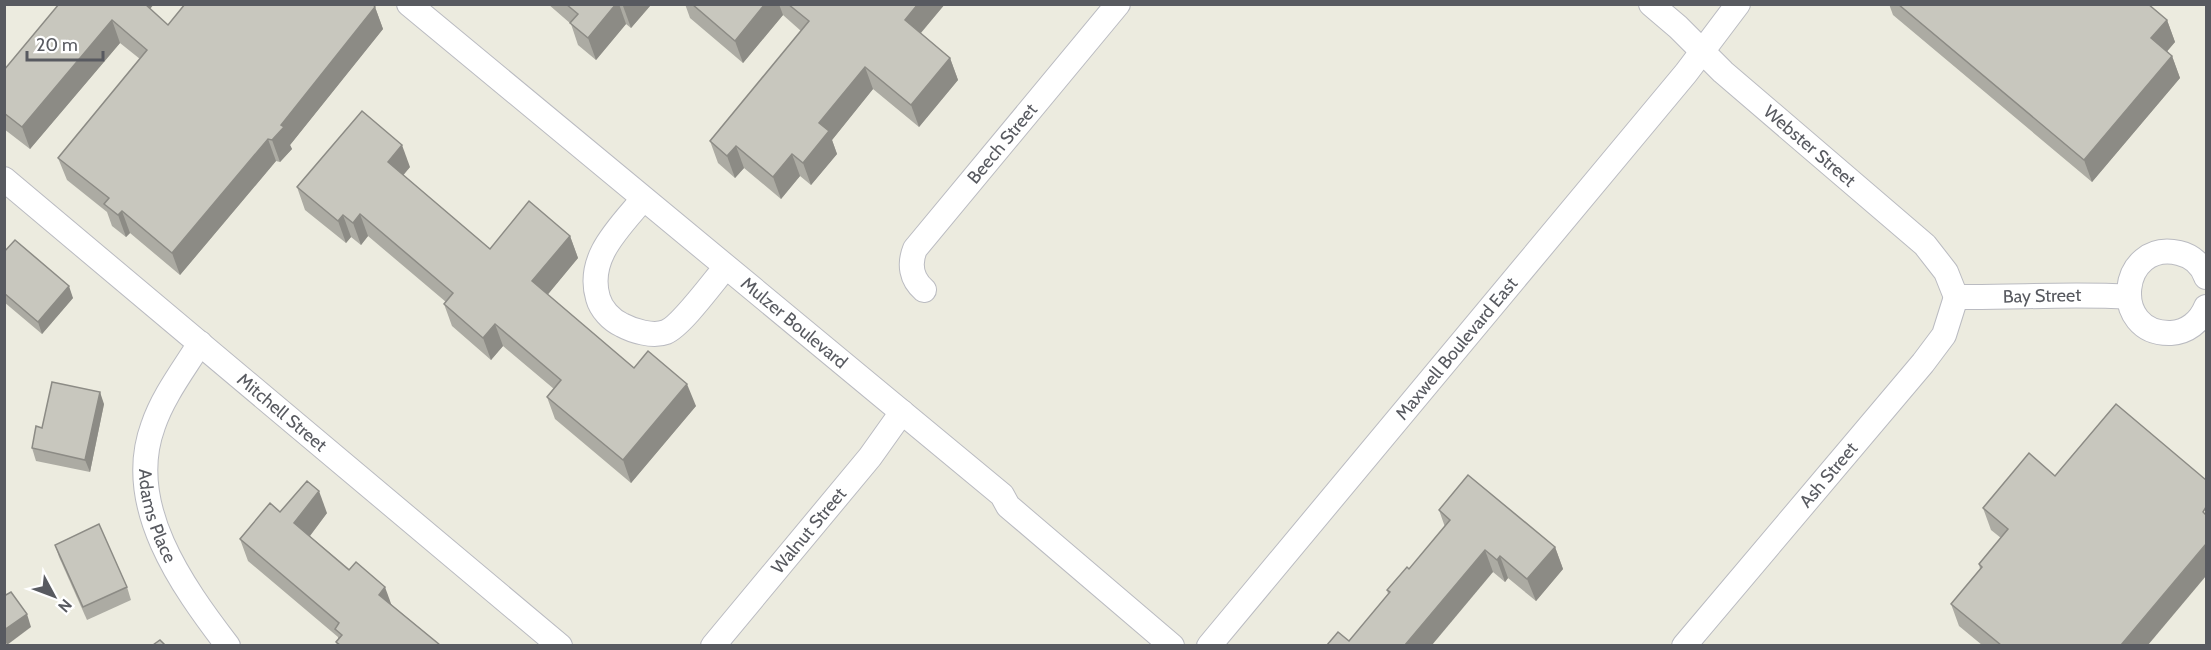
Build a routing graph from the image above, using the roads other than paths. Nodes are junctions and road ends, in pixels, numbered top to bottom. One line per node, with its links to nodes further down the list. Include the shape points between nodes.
1 (409, 4): 7 (street, Mulzer Boulevard)
2 (1118, 4): 10 (street, Beech Street, via 915,249 912,275)
3 (1651, 4): 5 (street, Webster Street)
4 (1738, 4): 5 (street, Maxwell Boulevard East)
5 (1702, 51): 11 (street, Webster Street, via 1925,245 1946,272); 20 (street, Maxwell Boulevard East)
6 (4, 179): 14 (street, Mitchell Street)
7 (643, 199): 8 (street, Mulzer Boulevard); 8 (street, via 606,245 596,266 594,286 601,306 619,324 639,333 666,332)
8 (725, 268): 15 (street, Mulzer Boulevard)
9 (2206, 277): 12 (street, via 2199,265 2185,255 2160,252 2133,272)
10 (924, 290)
11 (1956, 297): 12 (street, Bay Street); 21 (street, Ash Street, via 1944,335 1923,363)
12 (2129, 297): 13 (street, via 2139,320 2161,332 2186,329)
13 (2206, 307)
14 (200, 343): 16 (street, Adams Place, via 153,426 146,481 168,557 194,602); 17 (street, Mitchell Street)
15 (902, 412): 18 (street, Walnut Street, via 870,457); 19 (street, Mulzer Boulevard)
16 (228, 645)
17 (560, 645)
18 (713, 645)
19 (1172, 645)
20 (1209, 645)
21 (1684, 645)

